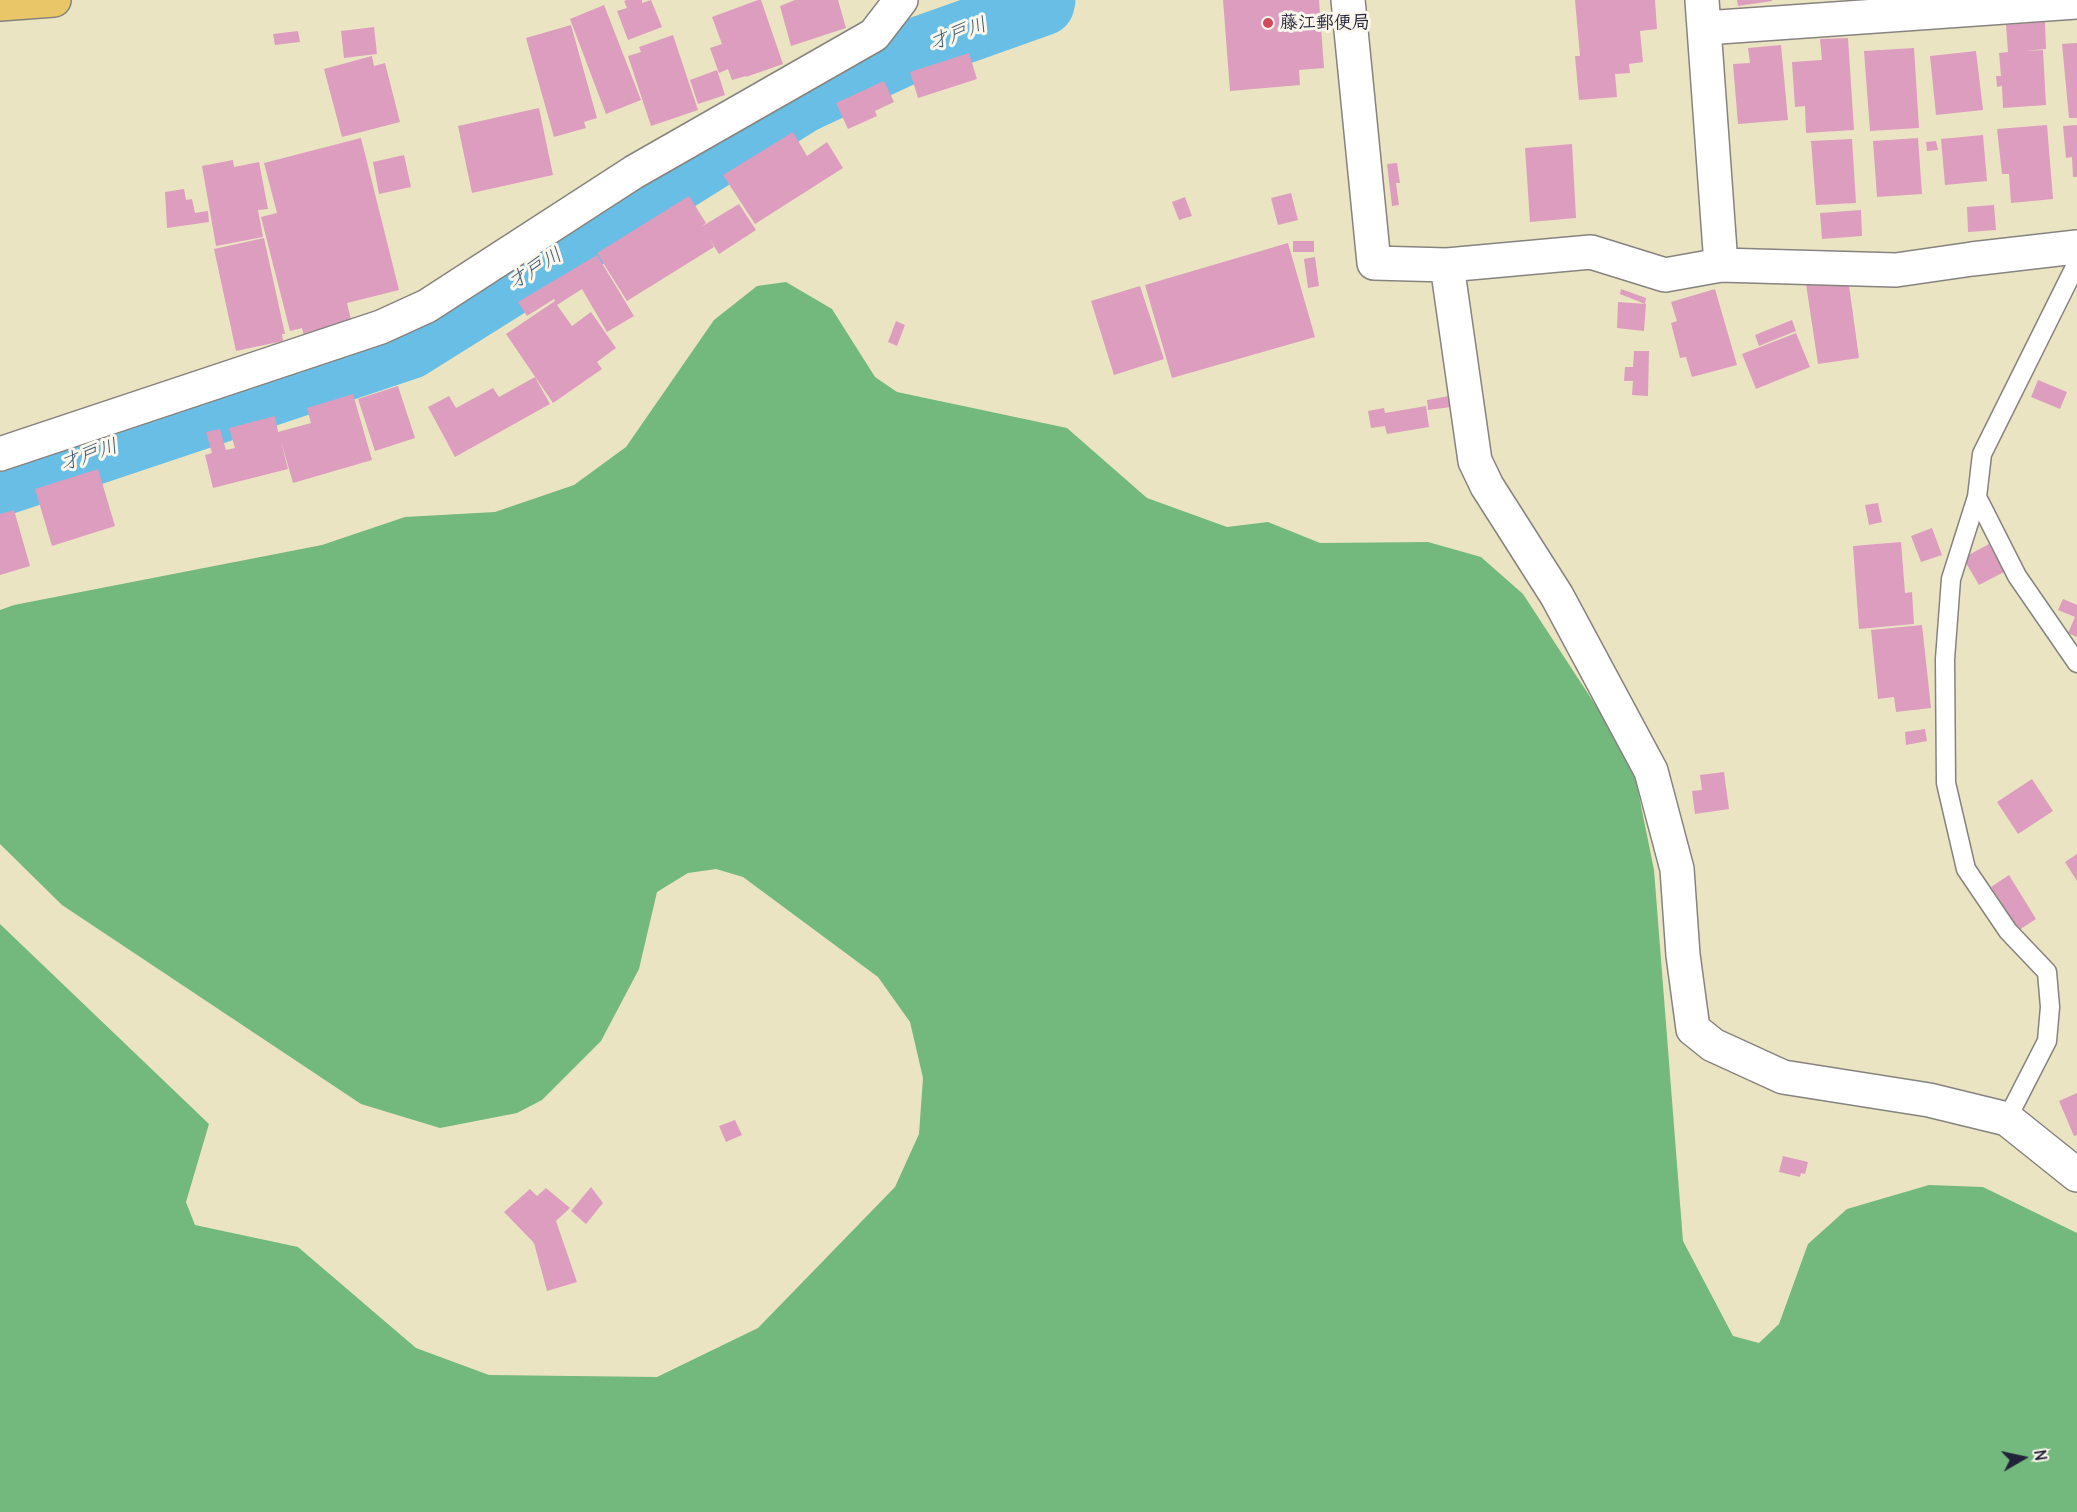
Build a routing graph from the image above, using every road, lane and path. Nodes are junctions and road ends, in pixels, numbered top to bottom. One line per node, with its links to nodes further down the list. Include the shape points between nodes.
1 (54, 0): 5 (main road)
2 (901, 0): 11 (street, via 874,35 634,172 427,306 381,327)
3 (1347, 0): 9 (street, via 1374,262)
4 (2077, 2): 6 (street)
5 (0, 4)
6 (1703, 14): 10 (street)
7 (2077, 247): 10 (street, via 1896,270)
8 (2077, 263): 12 (lane, via 1982,454)
9 (1447, 265): 10 (street, via 1591,252 1665,275); 14 (street, via 1475,461 1557,596 1651,771 1677,869 1693,1029 1713,1045 1783,1077 1929,1100)
10 (1721, 265)
11 (0, 454)
12 (1977, 497): 13 (lane, via 2017,576); 14 (lane, via 1952,579 1945,659 1946,783 1965,868 2008,931 2047,972 2050,1007 2047,1041)
13 (2077, 663)
14 (2007, 1119): 15 (street)
15 (2077, 1175)

